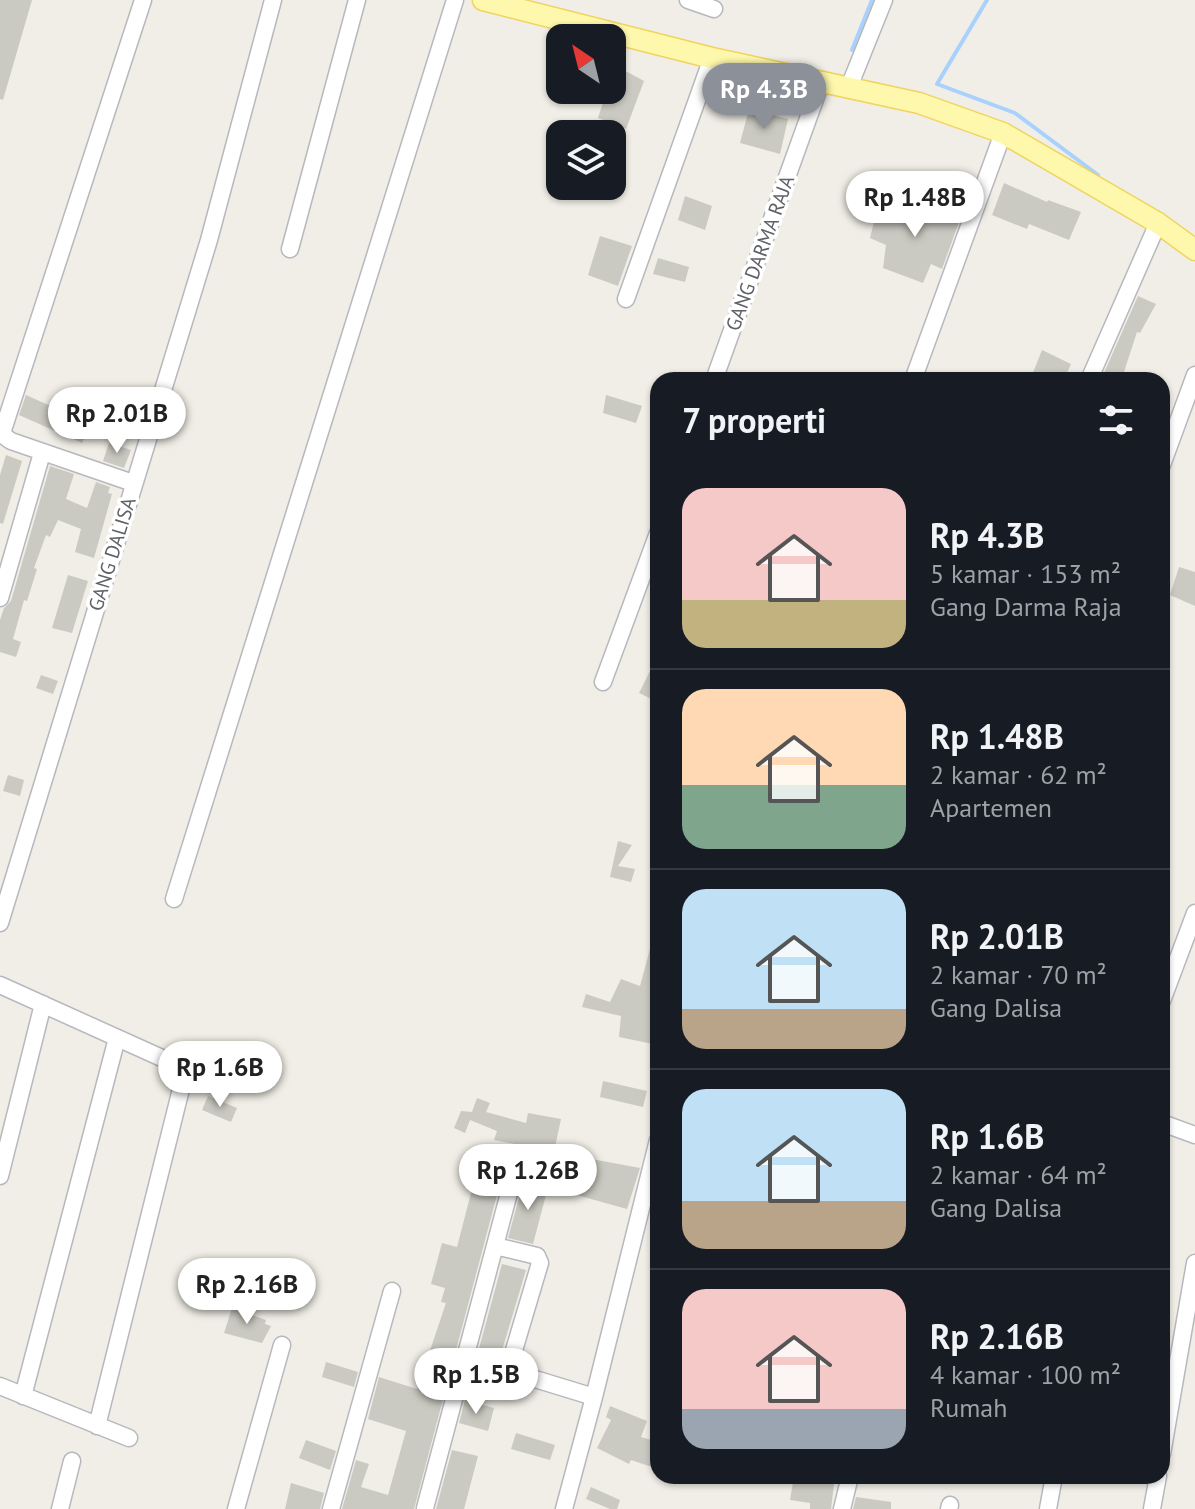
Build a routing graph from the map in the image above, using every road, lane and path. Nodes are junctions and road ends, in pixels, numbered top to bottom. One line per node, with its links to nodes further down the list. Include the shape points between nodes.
1 (143, 0): 22 (street, via 3,430 11,441)
2 (273, 0): 23 (street, GANG DALISA, via 209,240)
3 (357, 0): 14 (street)
4 (455, 0): 27 (street)
5 (688, 0): 8 (street)
6 (884, 0): 11 (street)
7 (493, 1): 9 (main road)
8 (714, 9)
9 (712, 58): 10 (main road); 16 (street)
10 (822, 80): 11 (main road); 17 (street, GANG DARMA RAJA)
11 (849, 87): 12 (main road, via 919,103)
12 (1003, 133): 13 (main road); 18 (street)
13 (1158, 223): 15 (main road); 19 (street)
14 (290, 249)
15 (1195, 250)
16 (626, 299)
17 (717, 372)
18 (916, 372)
19 (1093, 372)
20 (1195, 375): 21 (street)
21 (1170, 443)
22 (42, 453): 23 (street); 25 (street)
23 (133, 483): 29 (street, GANG DALISA)
24 (650, 555): 26 (street)
25 (0, 598)
26 (603, 682)
27 (174, 899)
28 (1195, 913): 30 (street)
29 (0, 923)
30 (1170, 980)
31 (0, 985): 32 (street)
32 (43, 1004): 33 (street); 38 (street)
33 (117, 1038): 44 (street); 47 (street, via 179,1068 184,1077)
34 (1170, 1126): 35 (street)
35 (1195, 1135)
36 (517, 1163): 39 (street)
37 (650, 1172): 45 (street)
38 (0, 1176)
39 (495, 1246): 45 (street, via 537,1256 540,1263 509,1367 512,1372); 53 (street)
40 (1195, 1263): 46 (street)
41 (392, 1291): 56 (street)
42 (282, 1345): 55 (street)
43 (0, 1386): 44 (street)
44 (23, 1396): 47 (street)
45 (594, 1397): 57 (street)
46 (1170, 1408)
47 (97, 1426): 48 (street)
48 (129, 1438)
49 (72, 1461): 54 (street)
50 (848, 1484): 58 (street)
51 (1053, 1484): 59 (street)
52 (1157, 1484): 60 (street)
53 (425, 1508)
54 (60, 1509)
55 (236, 1509)
56 (331, 1509)
57 (564, 1509)
58 (842, 1509)
59 (1048, 1509)
60 (1152, 1509)

